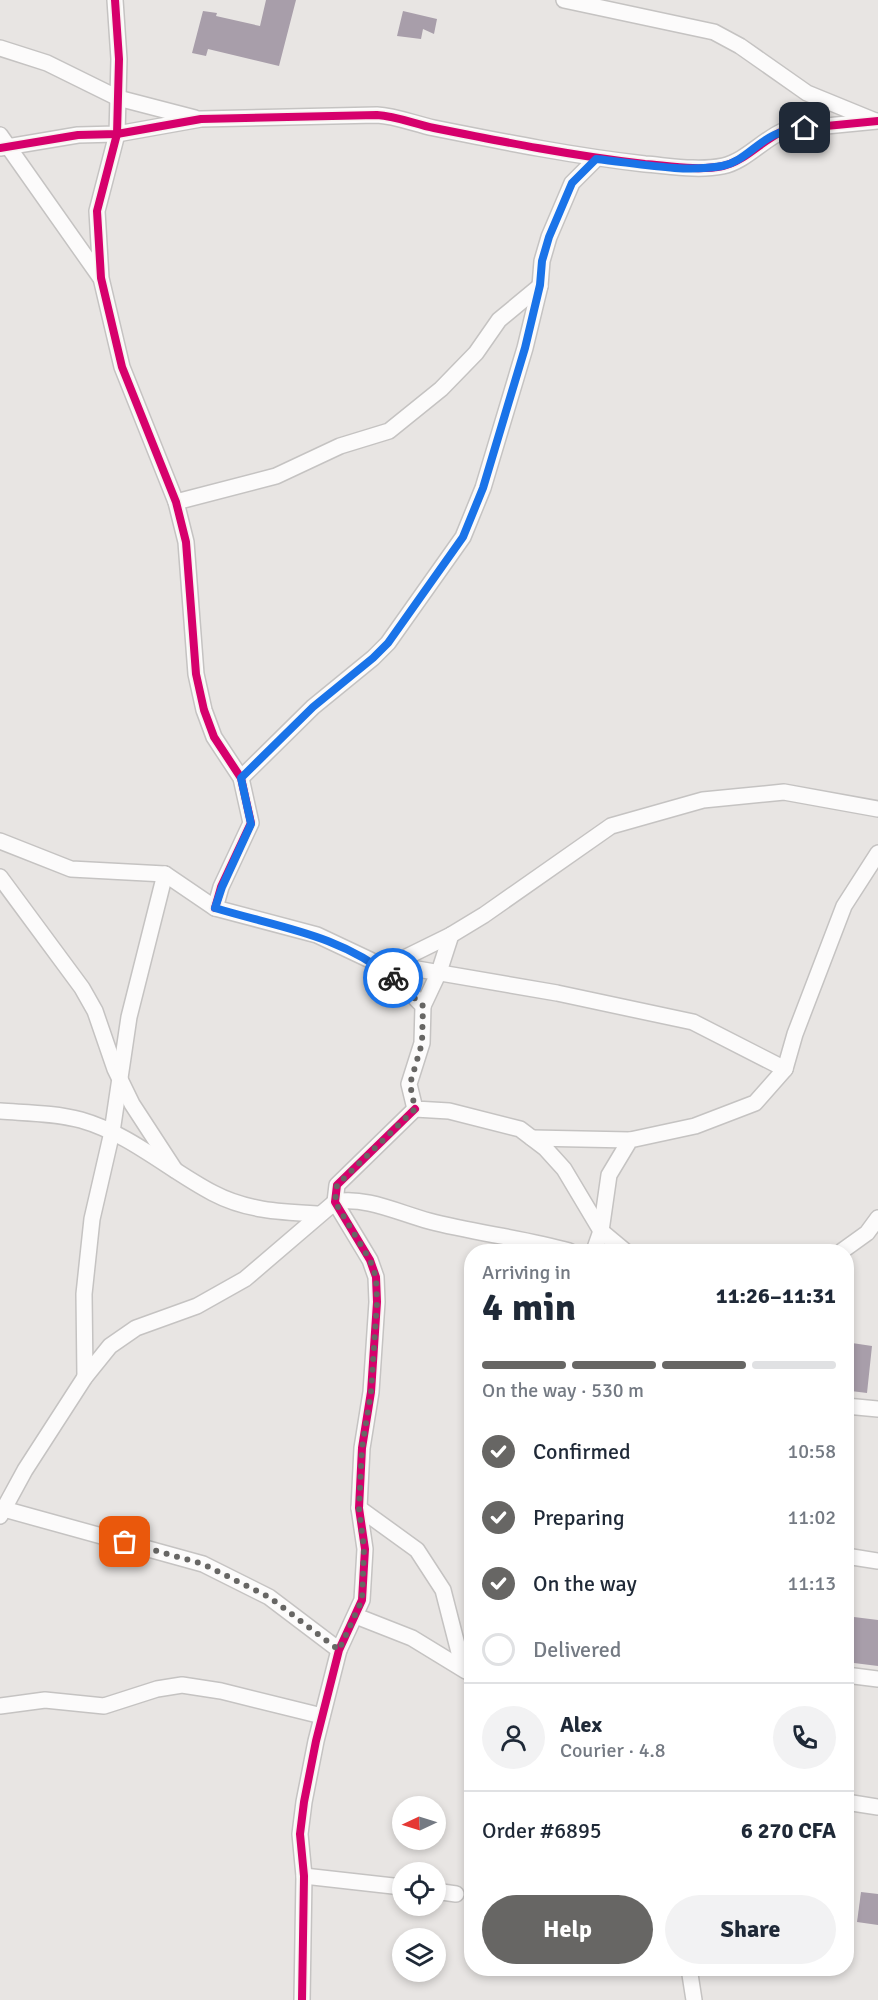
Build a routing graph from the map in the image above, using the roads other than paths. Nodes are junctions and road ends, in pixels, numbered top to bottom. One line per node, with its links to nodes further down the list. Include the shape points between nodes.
1 (115, 0): 4 (street)
2 (564, 0): 6 (street, via 714,32 807,93)
3 (0, 48): 4 (street, via 56,66)
4 (118, 98): 5 (street); 7 (street)
5 (201, 119): 7 (street); 9 (street, via 389,115 424,126)
6 (877, 121): 9 (street, via 785,130 740,160 722,166 685,168)
7 (117, 134): 8 (street); 10 (street, via 97,210)
8 (3, 143): 10 (street)
9 (596, 159): 11 (street, via 572,183 566,195 542,261)
10 (101, 278): 12 (street, via 119,357)
11 (540, 285): 12 (street, via 499,320 476,353 441,389 388,431 340,446 276,476); 13 (street, via 483,488 463,537 388,643 313,707)
12 (176, 502): 13 (street, via 186,542 196,674 204,710 214,737)
13 (241, 778): 19 (street, via 251,824)
14 (878, 809): 20 (street, via 784,792 703,800 611,826)
15 (0, 841): 17 (street, via 71,869)
16 (878, 853): 25 (street, via 844,906)
17 (165, 874): 19 (street); 26 (street, via 132,1006)
18 (0, 877): 26 (street, via 82,988 95,1011)
19 (215, 908): 21 (street, via 317,935)
20 (451, 935): 22 (street); 23 (street)
21 (370, 960): 22 (street); 24 (street)
22 (390, 964): 23 (street)
23 (438, 972): 24 (street); 25 (street, via 693,1022)
24 (423, 1006): 27 (street, via 422,1043 410,1084)
25 (785, 1069): 31 (street, via 755,1103 695,1126)
26 (119, 1078): 29 (street); 32 (street)
27 (415, 1109): 30 (street, via 449,1111 520,1129); 33 (street, via 337,1185)
28 (0, 1111): 29 (street, via 62,1116)
29 (112, 1132): 32 (street); 41 (street, via 87,1251)
30 (531, 1138): 31 (street); 36 (street, via 564,1169)
31 (630, 1140): 36 (street, via 609,1175)
32 (175, 1170): 34 (street, via 214,1194 259,1210)
33 (335, 1202): 34 (street); 37 (street, via 364,1202 430,1221); 44 (street, via 376,1277 371,1392 362,1448)
34 (319, 1214): 41 (street, via 245,1280 197,1306 136,1328 110,1346)
35 (878, 1218): 40 (street)
36 (601, 1231): 38 (street); 39 (street)
37 (544, 1244)
38 (596, 1244)
39 (617, 1244)
40 (852, 1244)
41 (85, 1377): 45 (street)
42 (854, 1407): 43 (street)
43 (878, 1409)
44 (359, 1508): 48 (street, via 364,1581); 50 (street, via 417,1550 443,1590)
45 (1, 1511): 49 (street, via 203,1564 269,1597)
46 (854, 1557): 47 (street)
47 (878, 1561)
48 (356, 1616): 49 (street); 51 (street, via 412,1638)
49 (339, 1650): 55 (street)
50 (464, 1662)
51 (464, 1670)
52 (854, 1676): 53 (street)
53 (878, 1679)
54 (0, 1706): 55 (street, via 45,1700 104,1706 182,1685 221,1690)
55 (322, 1716): 58 (street, via 303,1802 300,1834)
56 (854, 1803): 57 (street)
57 (878, 1807)
58 (304, 1876): 59 (street); 63 (street)
59 (392, 1886)
60 (446, 1893): 61 (street)
61 (456, 1894)
62 (690, 1976): 64 (street)
63 (302, 2000)
64 (694, 2000)

